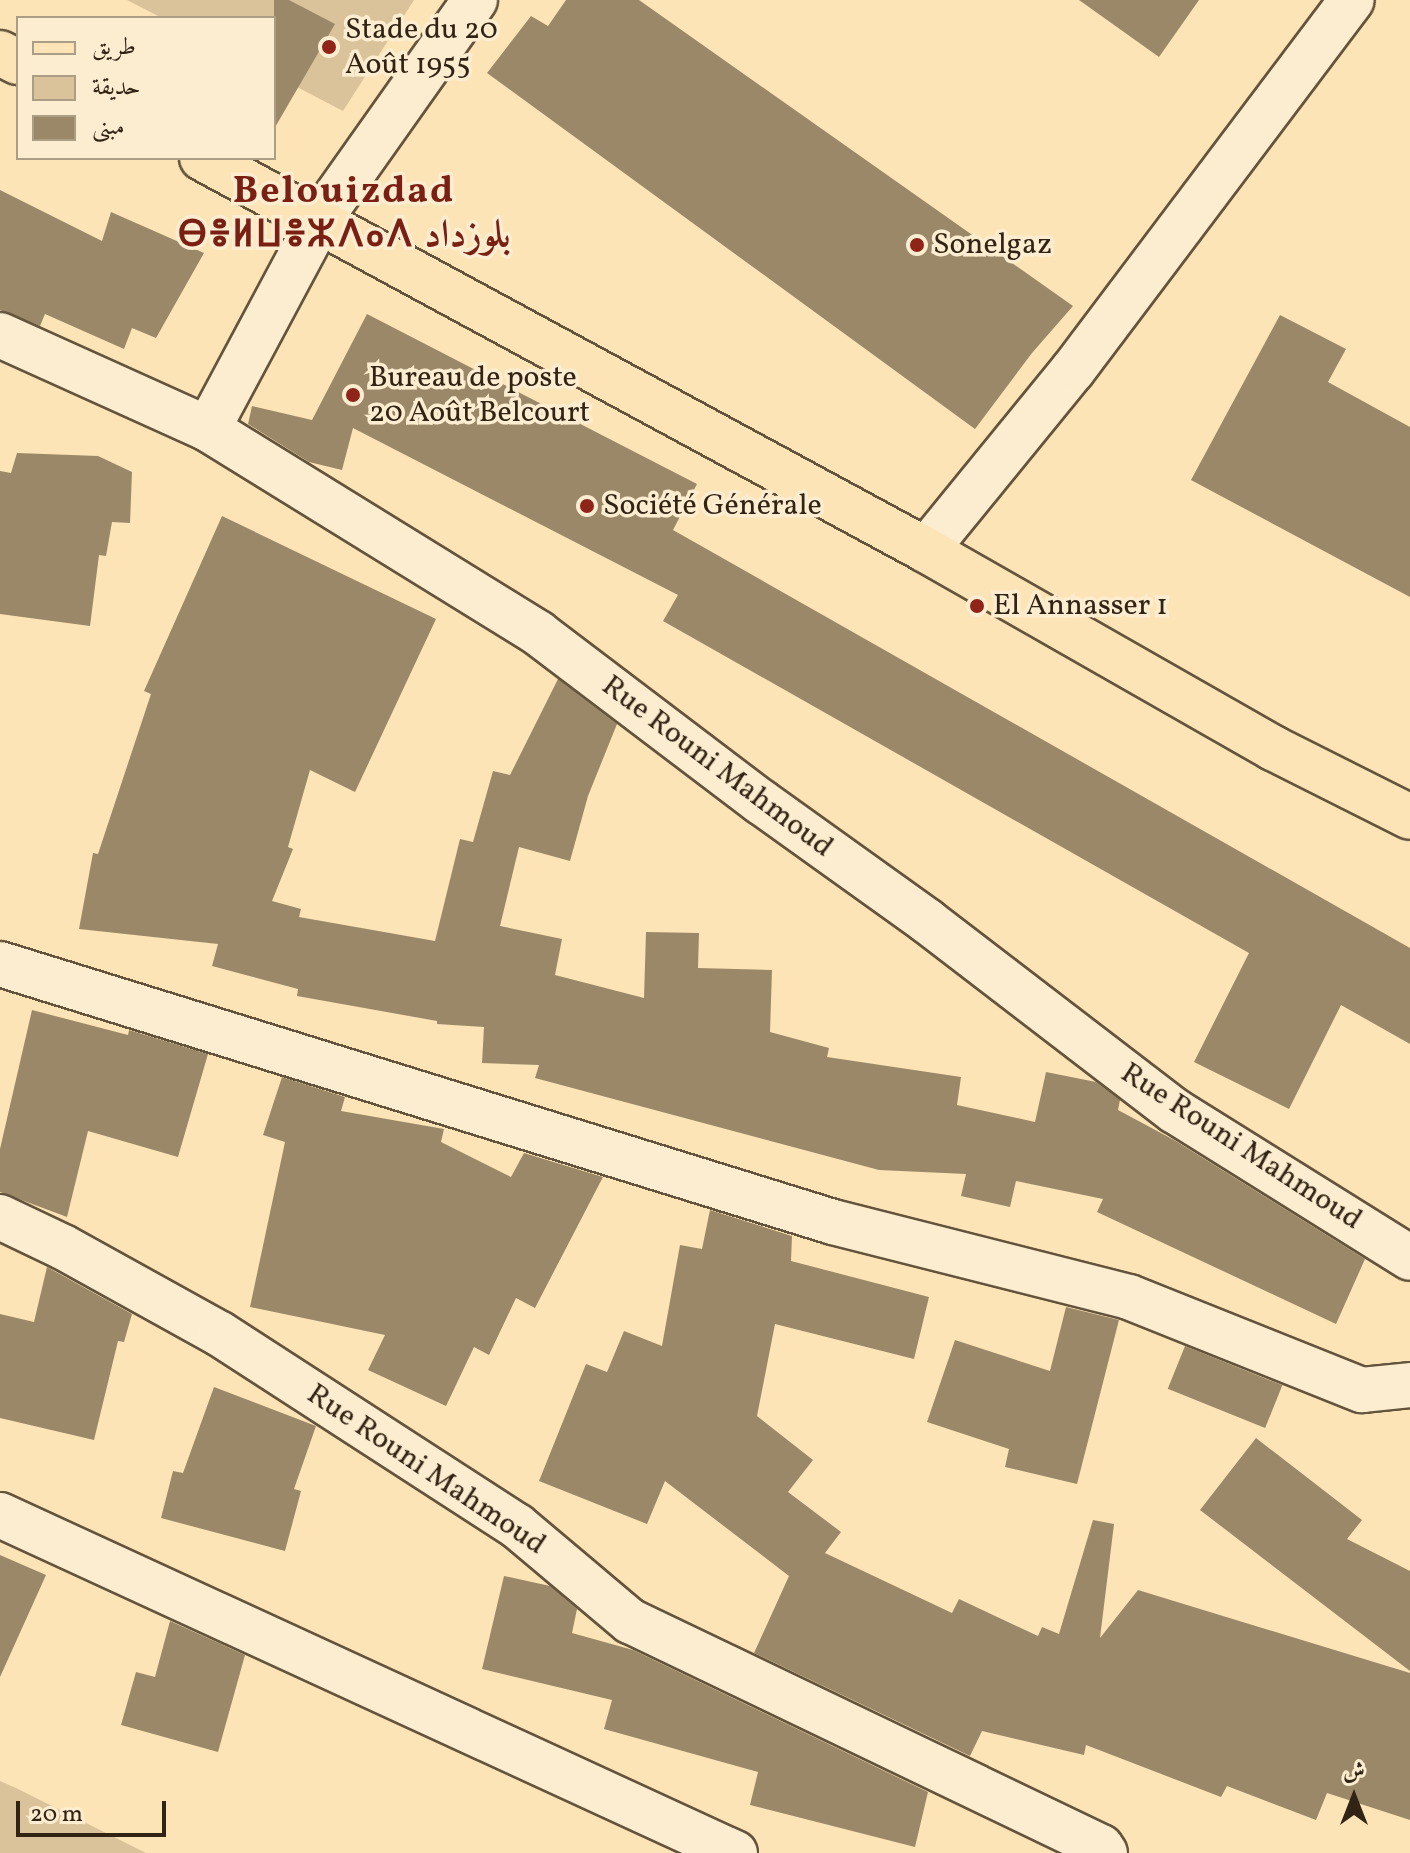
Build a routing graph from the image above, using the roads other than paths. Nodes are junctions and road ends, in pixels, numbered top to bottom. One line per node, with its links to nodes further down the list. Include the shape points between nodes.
1 (475, 0): 4 (street)
2 (1352, 0): 7 (street, via 1073,370)
3 (206, 160): 4 (main road)
4 (320, 219): 6 (street); 7 (main road)
5 (0, 335): 6 (street, Rue Rouni Mahmoud)
6 (208, 429): 11 (street, Rue Rouni Mahmoud, via 538,633 1175,1111)
7 (926, 550): 8 (main road, via 1273,748)
8 (1410, 817)
9 (0, 964): 12 (street, via 833,1222 1129,1297 1362,1390)
10 (0, 1217): 15 (street, Rue Rouni Mahmoud, via 233,1342 517,1526 630,1621)
11 (1410, 1258)
12 (1410, 1385)
13 (0, 1515): 14 (street)
14 (735, 1853)
15 (1105, 1853)

